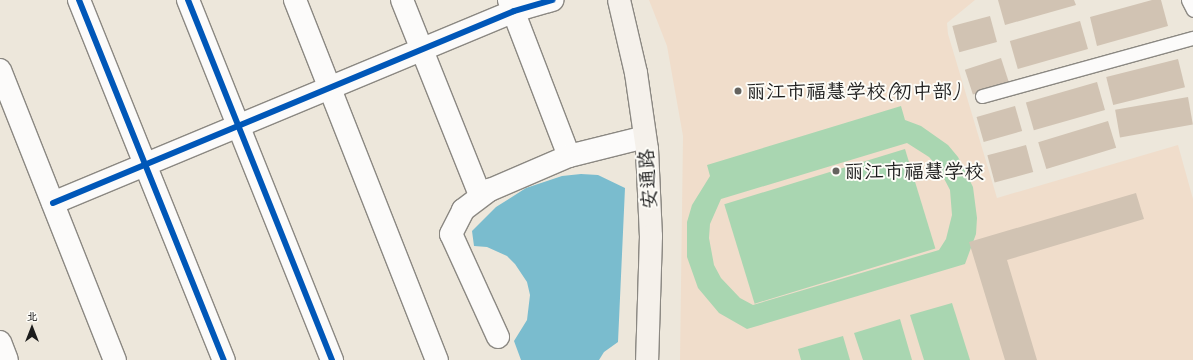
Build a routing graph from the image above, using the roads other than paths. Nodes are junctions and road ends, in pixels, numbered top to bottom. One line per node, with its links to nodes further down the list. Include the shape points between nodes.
1 (79, 0): 19 (street)
2 (188, 0): 16 (street)
3 (295, 0): 13 (street)
4 (402, 0): 11 (street)
5 (552, 0): 8 (street)
6 (619, 0): 17 (street, 安通路, via 636,73)
7 (1188, 0): 9 (lane)
8 (511, 6): 11 (street); 18 (street)
9 (1193, 10)
10 (1193, 38): 14 (lane)
11 (422, 50): 13 (street); 20 (street)
12 (0, 70): 15 (street)
13 (330, 88): 16 (street); 28 (street)
14 (982, 96)
15 (6, 101): 21 (street)
16 (238, 126): 19 (street); 27 (street)
17 (645, 137): 18 (street); 29 (street, 安通路, via 651,236)
18 (569, 156): 20 (street)
19 (145, 165): 21 (street); 26 (street)
20 (480, 195): 22 (street, via 463,210 451,234)
21 (53, 203): 25 (street)
22 (498, 337)
23 (0, 342): 24 (street)
24 (7, 360)
25 (115, 360)
26 (224, 360)
27 (332, 360)
28 (437, 360)
29 (647, 360)

